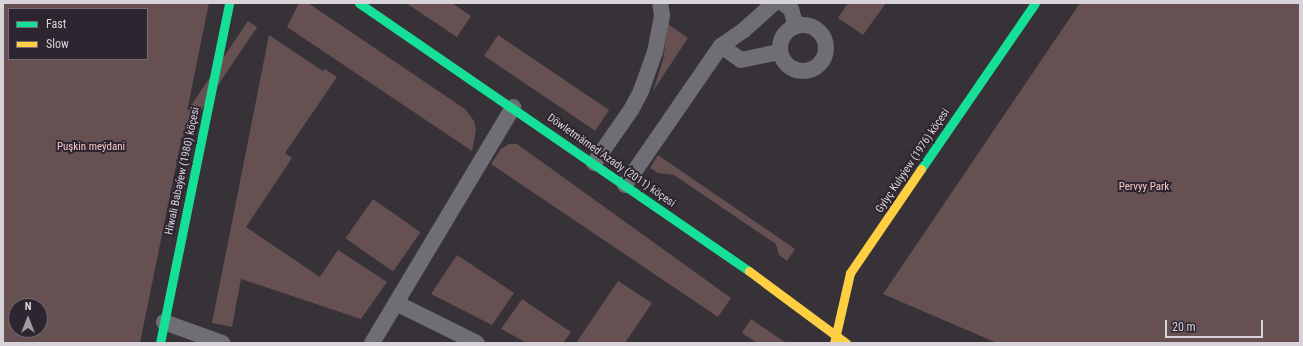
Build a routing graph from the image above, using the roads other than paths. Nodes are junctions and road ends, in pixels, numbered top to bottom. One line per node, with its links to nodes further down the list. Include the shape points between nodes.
1 (229, 3): 14 (street, Hiwali Babaýew (1980) köçesi)
2 (359, 3): 10 (street, Döwletmämed Azady (2011) köçesi)
3 (660, 3): 11 (lane, via 662,15 655,52 641,91 631,110)
4 (774, 3): 8 (lane, via 744,30)
5 (783, 3): 7 (lane, via 791,9)
6 (1035, 3): 15 (street, Gylyç Kulyýew (1976) köçesi, via 850,273)
7 (796, 26): 9 (lane, via 785,32); 9 (lane, via 810,26 821,33 826,45 824,58 815,68 802,71 789,67)
8 (720, 46): 9 (lane, via 741,60); 12 (lane)
9 (780, 52)
10 (513, 107): 11 (street, Döwletmämed Azady (2011) köçesi); 13 (lane)
11 (594, 163): 12 (street, Döwletmämed Azady (2011) köçesi)
12 (625, 184): 15 (street, Döwletmämed Azady (2011) köçesi, via 772,287)
13 (396, 303): 18 (lane); 19 (lane)
14 (164, 322): 16 (street, Hiwali Babaýew (1980) köçesi); 17 (lane)
15 (835, 339): 20 (street, Döwletmämed Azady (2011) köçesi)
16 (160, 343)
17 (222, 343)
18 (372, 343)
19 (477, 343)
20 (846, 343)

